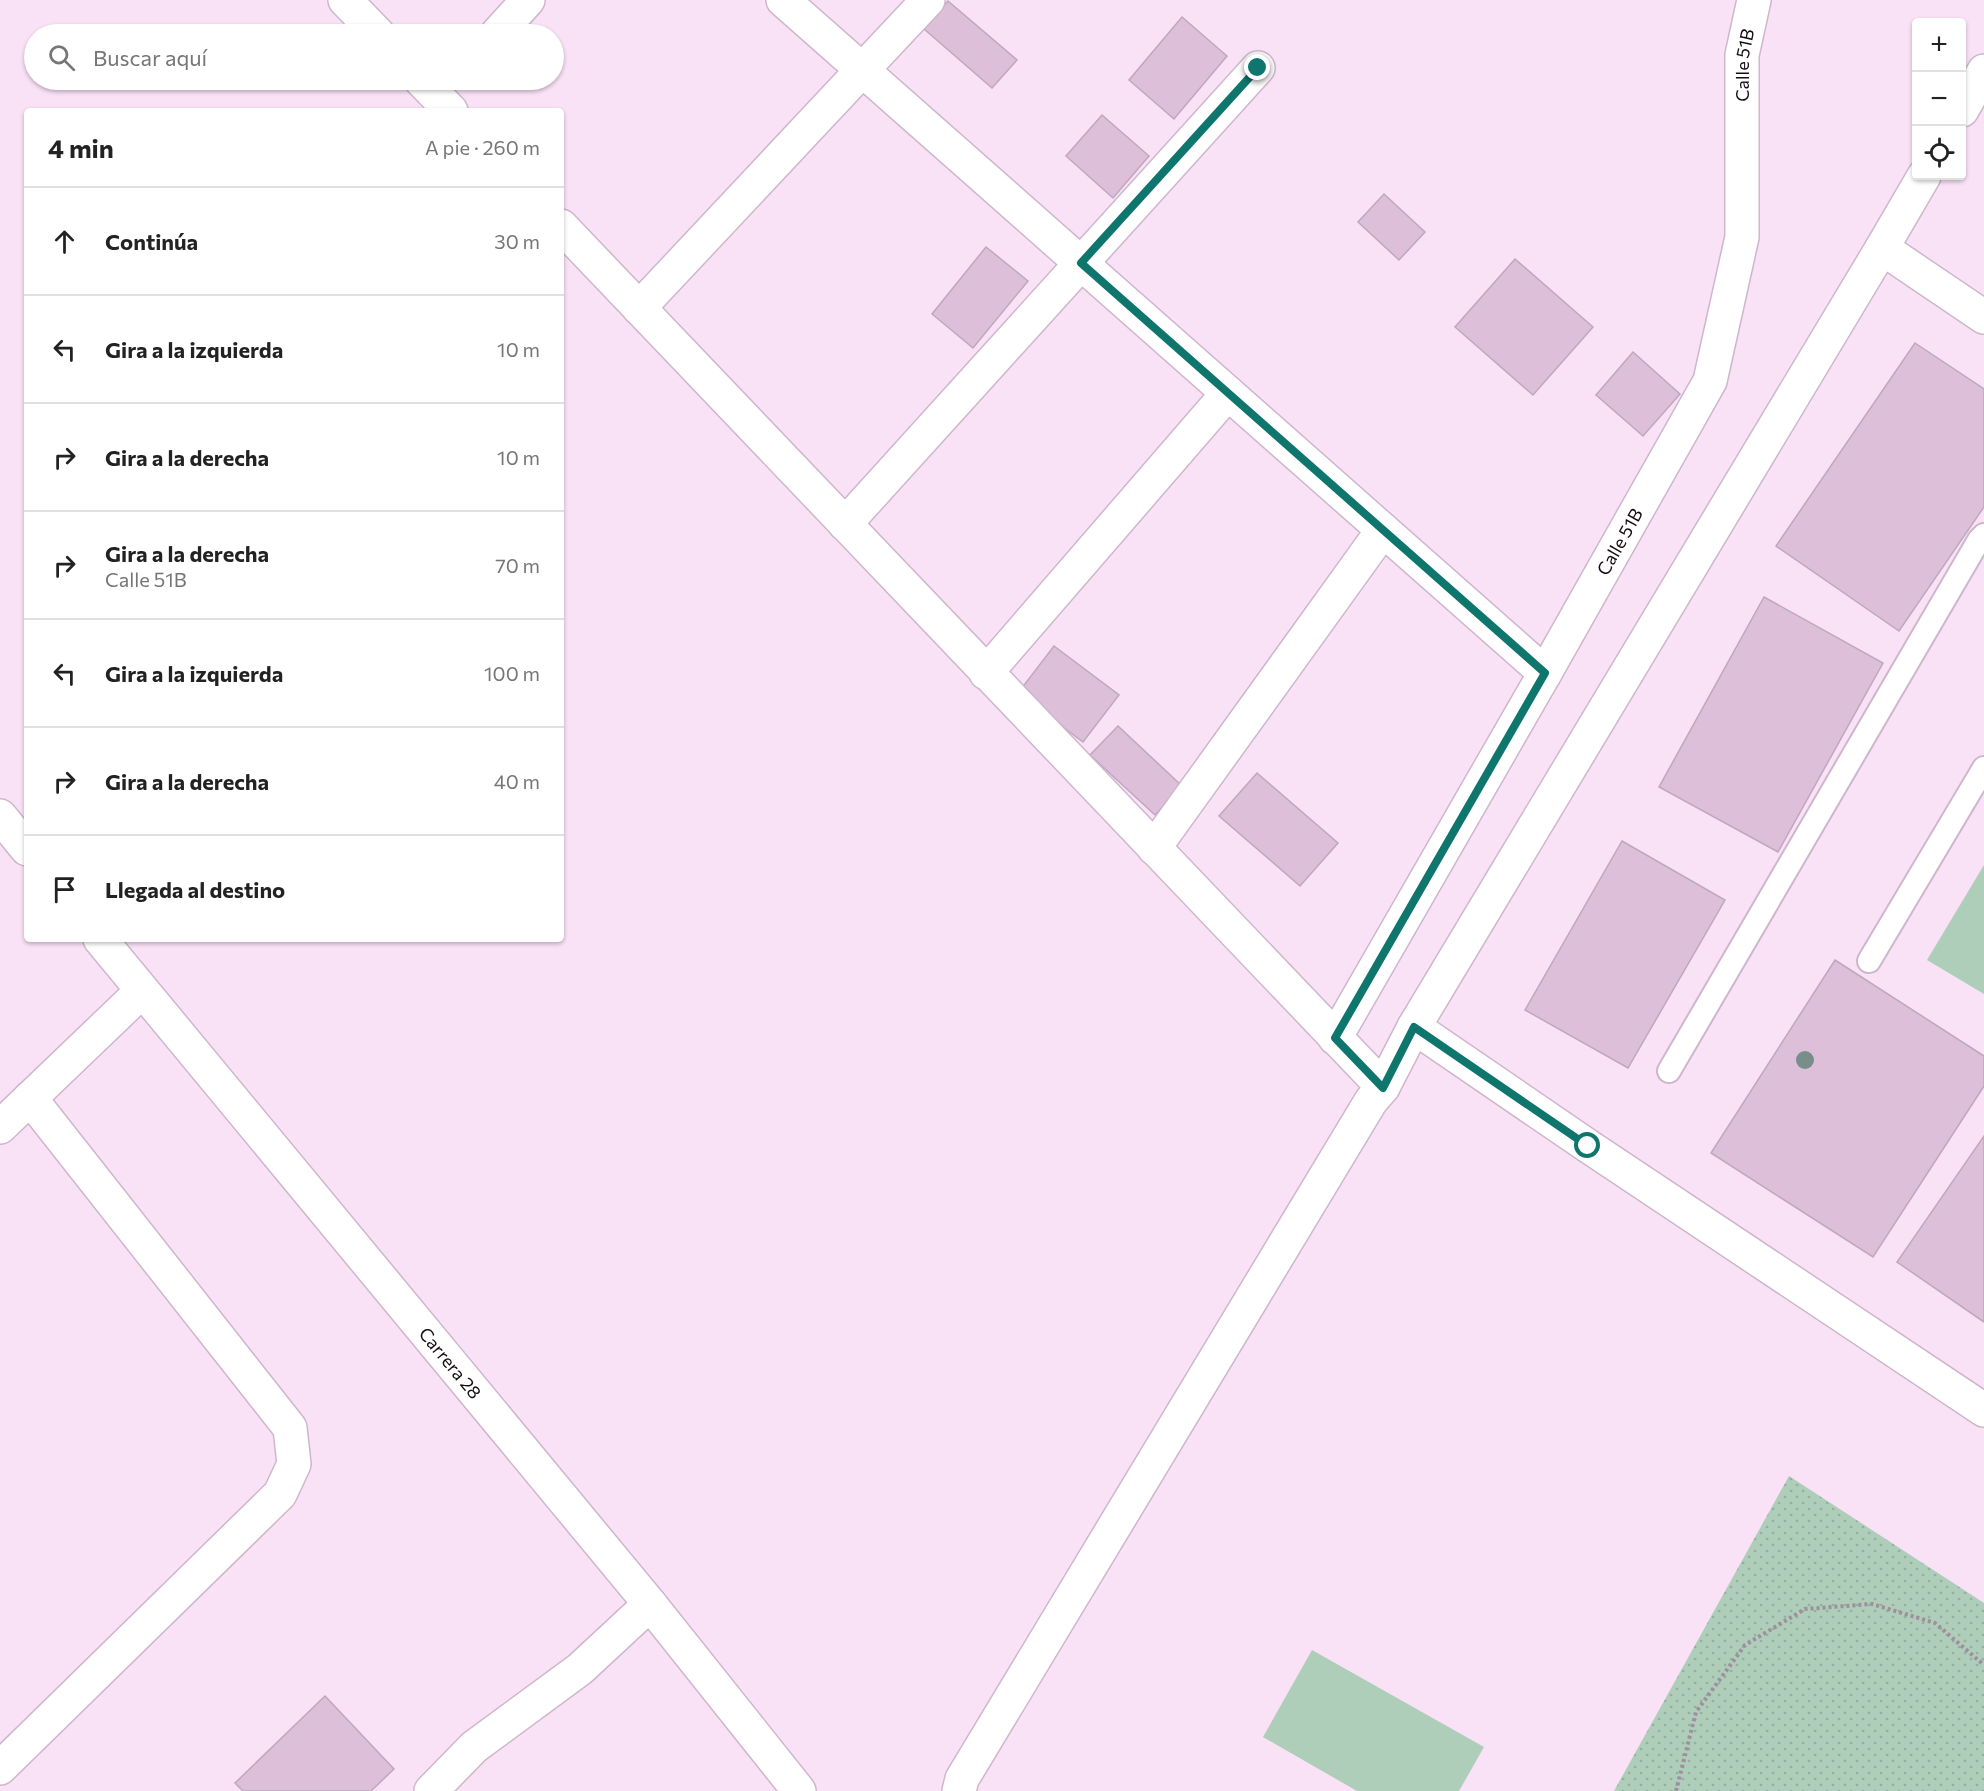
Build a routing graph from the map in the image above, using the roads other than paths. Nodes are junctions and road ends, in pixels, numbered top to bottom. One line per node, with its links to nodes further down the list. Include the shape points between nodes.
1 (345, 0): 6 (street)
2 (528, 0): 7 (street)
3 (783, 0): 9 (street)
4 (928, 0): 9 (street)
5 (1754, 0): 23 (street, Calle 51B, via 1742,55 1742,237 1710,381)
6 (368, 24)
7 (506, 24)
8 (1258, 68): 15 (street)
9 (863, 71): 15 (street); 16 (street)
10 (1984, 71): 11 (street)
11 (1966, 103)
12 (1922, 180): 14 (street)
13 (564, 229): 16 (street)
14 (1882, 248): 17 (street); 31 (street)
15 (1081, 263): 18 (street); 19 (street)
16 (639, 308): 19 (street)
17 (1984, 317)
18 (1228, 393): 20 (street); 22 (street)
19 (845, 524): 22 (street)
20 (1383, 530): 23 (street); 27 (street)
21 (1984, 535): 33 (lane)
22 (986, 673): 27 (street)
23 (1545, 673): 32 (street, Calle 51B)
24 (1984, 768): 29 (lane)
25 (0, 816): 26 (street)
26 (24, 845)
27 (1154, 848): 32 (street)
28 (102, 942): 30 (street, Carrera 28)
29 (1869, 961)
30 (142, 991): 35 (street); 38 (street, Carrera 28)
31 (1414, 1027): 34 (street); 37 (street)
32 (1335, 1038): 34 (street)
33 (1669, 1071)
34 (1383, 1088): 42 (street, via 1365,1111 962,1779)
35 (30, 1098): 36 (street); 39 (street, via 290,1428 294,1464 279,1494)
36 (0, 1127)
37 (1984, 1410)
38 (650, 1605): 40 (street, via 580,1669 474,1747); 41 (street, Carrera 28)
39 (0, 1768)
40 (431, 1791)
41 (799, 1791)
42 (959, 1791)

